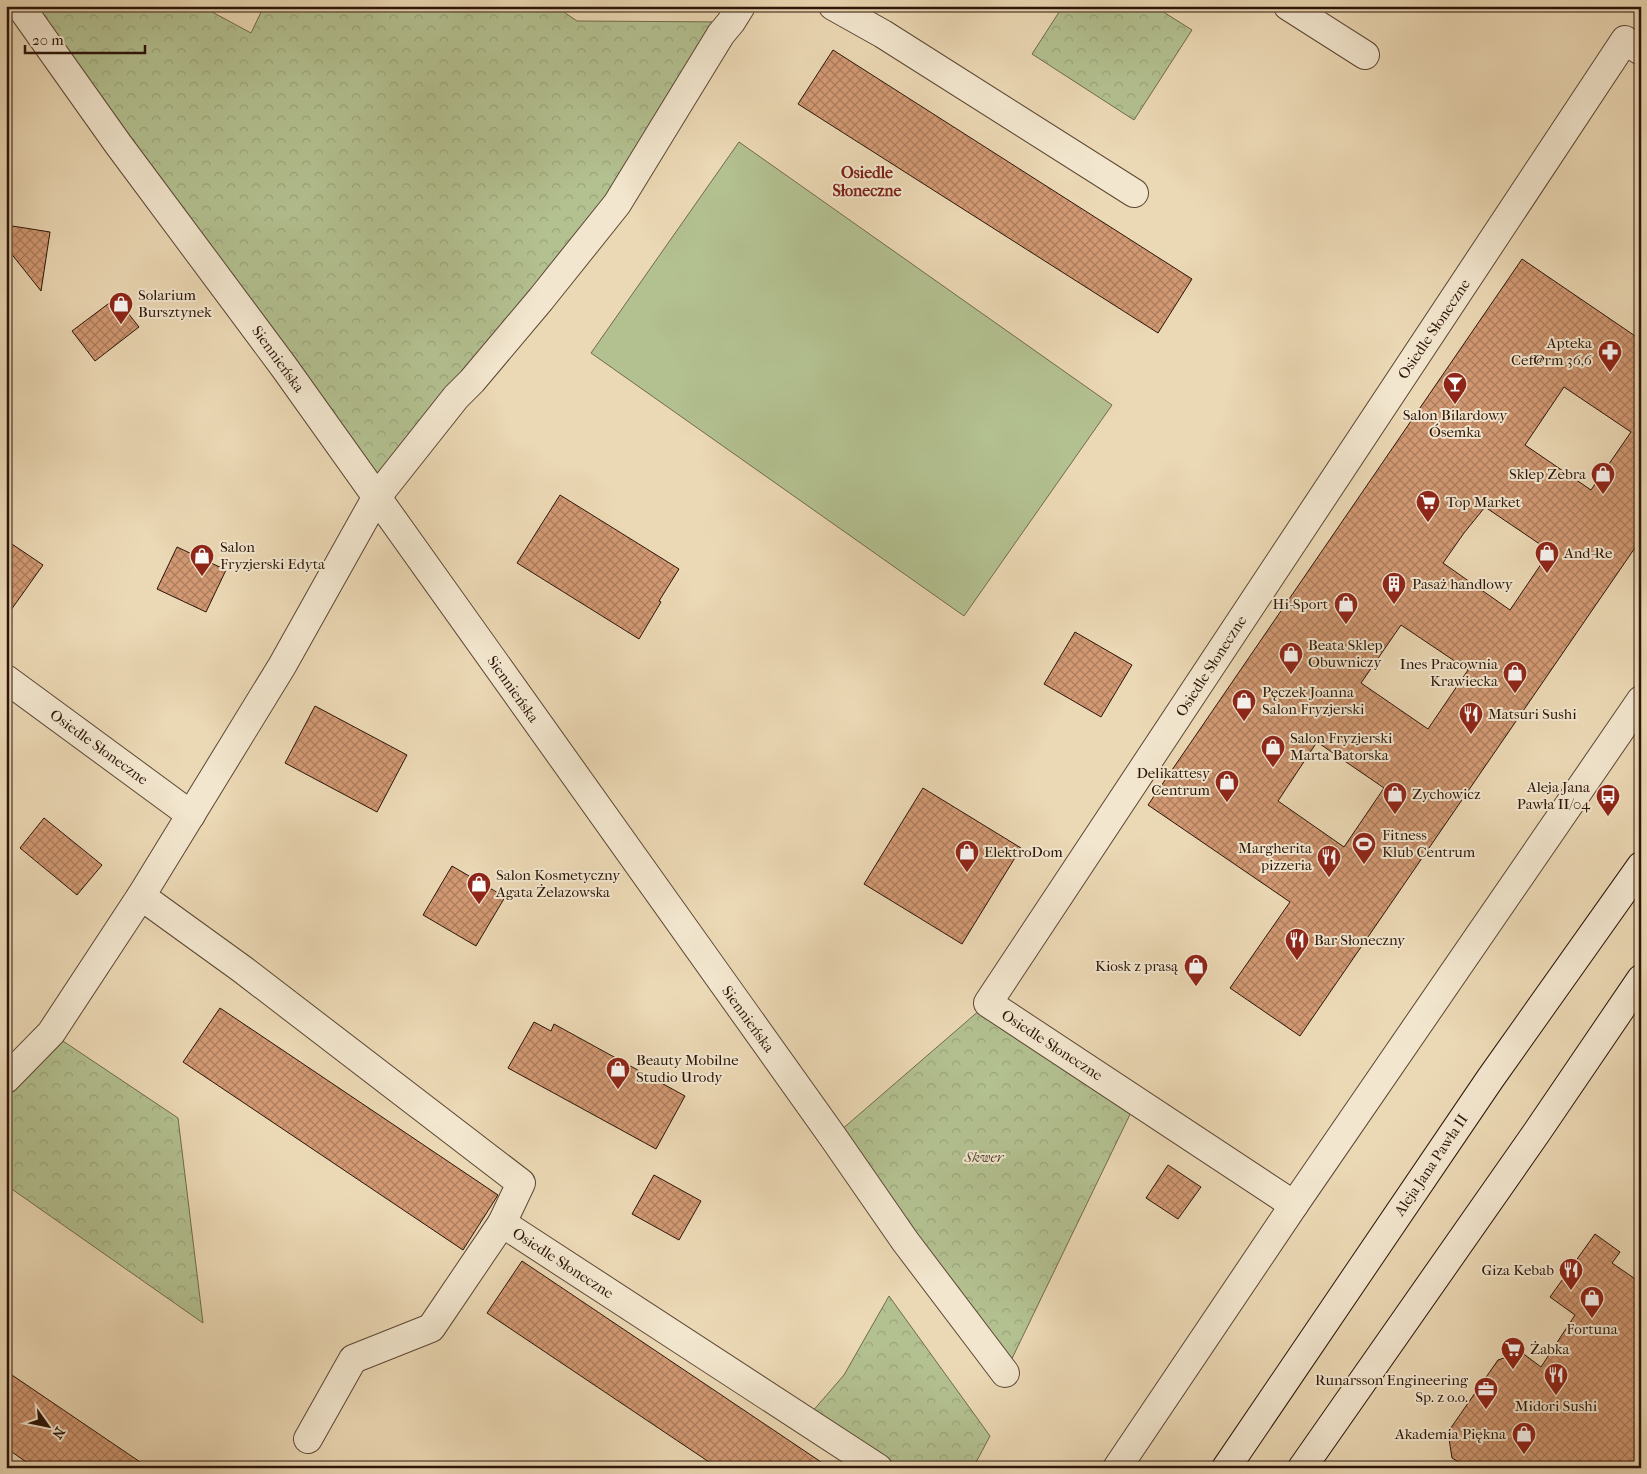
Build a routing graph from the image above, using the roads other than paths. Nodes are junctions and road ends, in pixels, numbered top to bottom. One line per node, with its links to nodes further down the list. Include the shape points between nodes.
1 (20, 6): 8 (street, Siennieńska, via 118,144 284,366)
2 (741, 6): 8 (street, via 616,204)
3 (833, 6): 7 (street, via 891,39)
4 (1288, 6): 6 (street)
5 (1641, 51): 16 (street, Osiedle Słoneczne, via 1624,40 988,1003)
6 (1365, 55)
7 (1134, 193)
8 (376, 498): 11 (street, via 282,666); 18 (street, Siennieńska, via 905,1241)
9 (6, 679): 11 (street, Osiedle Słoneczne)
10 (1641, 700): 16 (street)
11 (191, 815): 13 (street)
12 (1641, 866): 22 (street, Aleja Jana Pawła II, via 1490,1079)
13 (142, 896): 15 (street, via 51,1033); 17 (street, via 521,1183)
14 (1641, 979): 23 (street)
15 (6, 1079)
16 (1294, 1205): 21 (street)
17 (502, 1223): 19 (street, Osiedle Słoneczne, via 431,1328 352,1359); 20 (street, Osiedle Słoneczne)
18 (1005, 1373)
19 (308, 1439)
20 (878, 1468)
21 (1117, 1468)
22 (1226, 1468)
23 (1302, 1468)

